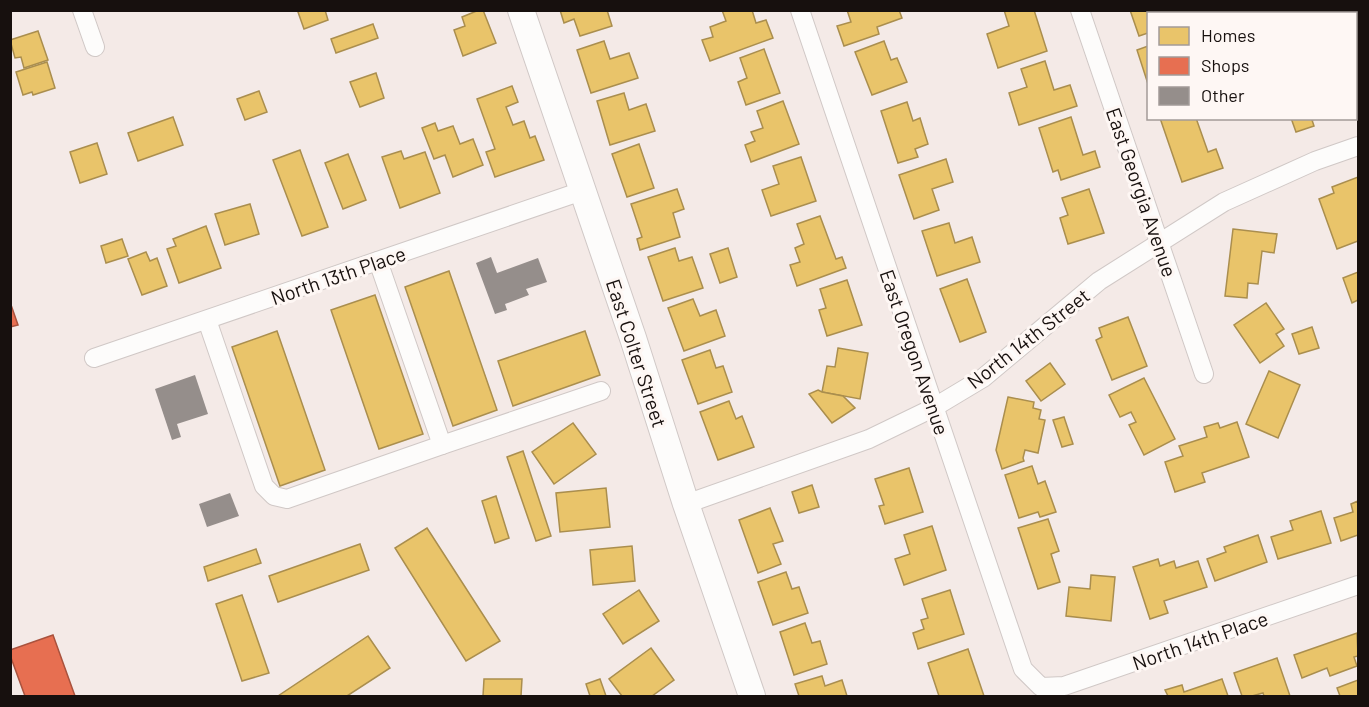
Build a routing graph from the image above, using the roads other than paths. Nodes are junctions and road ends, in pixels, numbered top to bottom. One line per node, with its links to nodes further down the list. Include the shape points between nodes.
1 (82, 10): 5 (street)
2 (521, 10): 7 (street, East Colter Street)
3 (800, 10): 14 (street, East Oregon Avenue)
4 (1080, 10): 8 (street, East Georgia Avenue)
5 (95, 47)
6 (1359, 146): 8 (street, North 14th Street, via 1315,161 1224,202)
7 (582, 191): 9 (street, North 13th Place); 16 (street, East Colter Street)
8 (1159, 243): 12 (street, East Georgia Avenue); 14 (street, North 14th Street, via 1099,281 983,378)
9 (378, 261): 10 (street, North 13th Place); 15 (street)
10 (207, 320): 11 (street, North 13th Place); 15 (street, via 264,486 273,496 287,499)
11 (94, 358)
12 (1204, 374)
13 (601, 391): 15 (street)
14 (933, 408): 16 (street, North 14th Street, via 869,439); 18 (street, East Oregon Avenue, via 1023,669)
15 (442, 445)
16 (686, 504): 19 (street, East Colter Street)
17 (1359, 585): 18 (street, North 14th Place, via 1064,687)
18 (1041, 687)
19 (752, 696)

